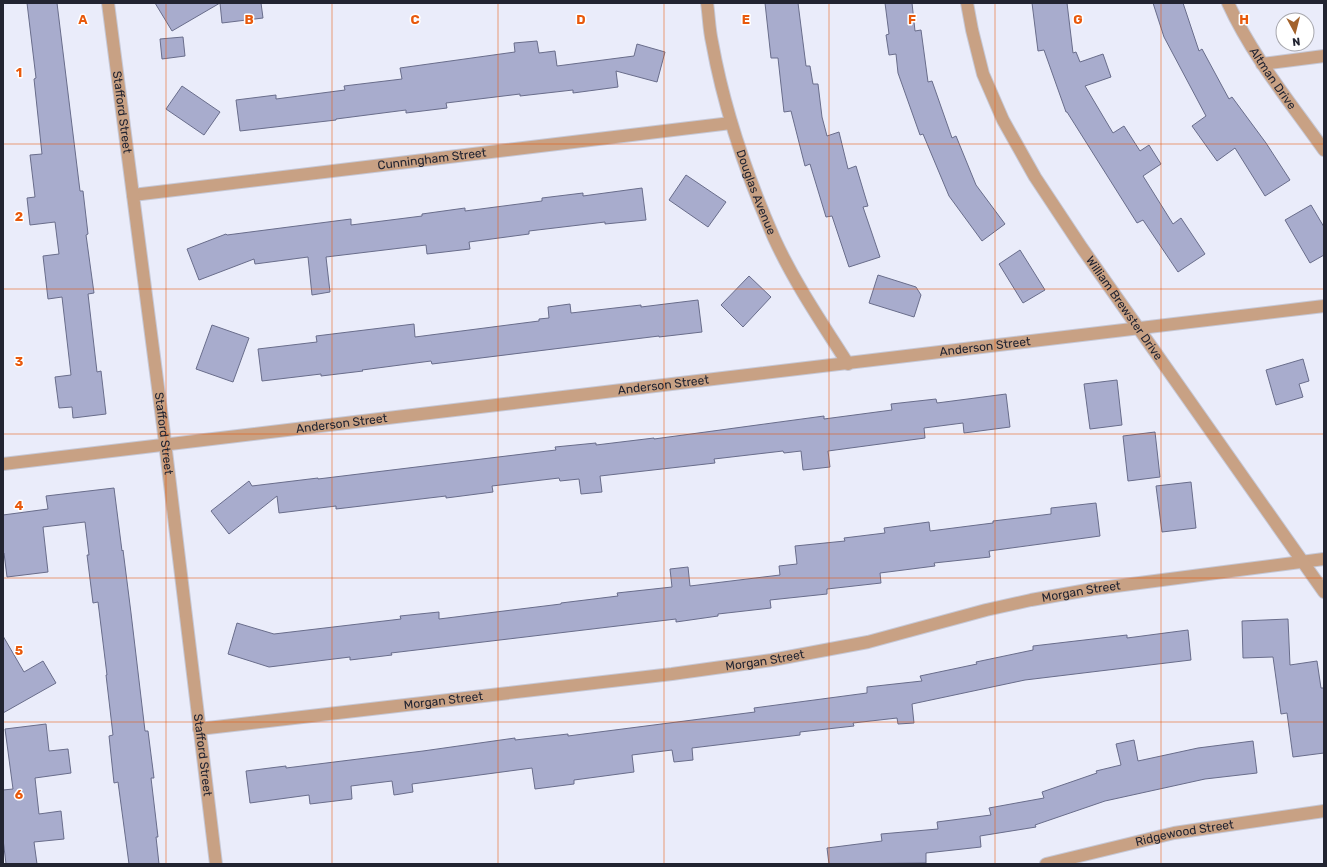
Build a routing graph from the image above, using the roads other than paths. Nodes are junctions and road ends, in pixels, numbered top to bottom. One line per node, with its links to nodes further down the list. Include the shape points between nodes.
1 (108, 3): 9 (street, Stafford Street)
2 (707, 3): 7 (street, Douglas Avenue, via 712,42)
3 (967, 3): 11 (street, William Brewster Drive, via 983,74 1003,120 1034,177)
4 (1228, 3): 6 (street, Altman Drive)
5 (1324, 56): 6 (street)
6 (1262, 64): 8 (street, Altman Drive)
7 (731, 123): 9 (street, Cunningham Street); 12 (street, Douglas Avenue, via 775,239 810,303)
8 (1324, 150)
9 (133, 195): 13 (street, Stafford Street)
10 (1324, 306): 11 (street, Anderson Street)
11 (1140, 328): 12 (street, Anderson Street); 16 (street, William Brewster Drive)
12 (848, 364): 13 (street, Anderson Street)
13 (165, 446): 14 (street, Anderson Street); 18 (street, Stafford Street)
14 (3, 464)
15 (1324, 559): 16 (street, Morgan Street)
16 (1302, 561): 17 (street, William Brewster Drive); 18 (street, Morgan Street, via 1093,589 1031,600 868,642 772,660)
17 (1324, 592)
18 (200, 729): 20 (street, Stafford Street)
19 (1324, 811): 21 (street, Ridgewood Street, via 1174,833)
20 (216, 864)
21 (1046, 864)

